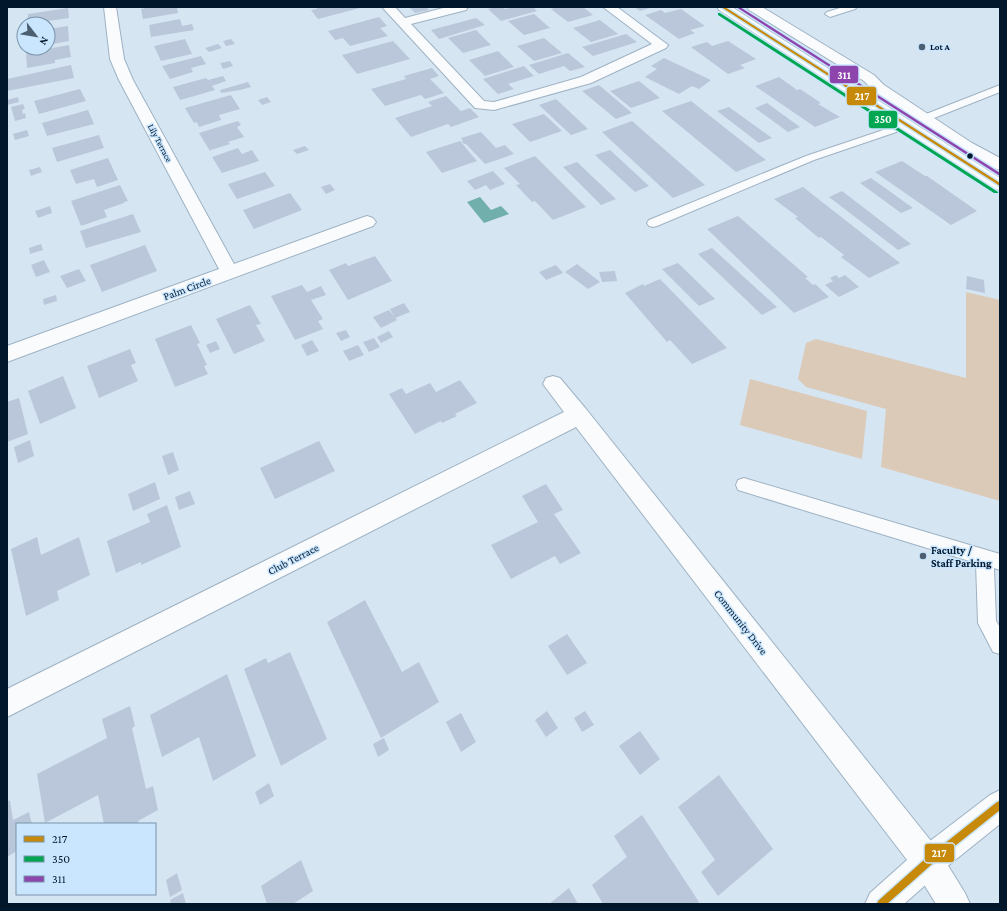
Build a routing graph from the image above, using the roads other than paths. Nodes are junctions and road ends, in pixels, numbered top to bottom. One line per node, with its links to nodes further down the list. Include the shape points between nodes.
1 (110, 7): 17 (street, Lily Terrace, via 117,59 126,80)
2 (388, 7): 9 (street)
3 (462, 7): 9 (street)
4 (609, 7): 9 (street, via 661,45 586,80 494,106 480,105)
5 (723, 7): 12 (street)
6 (753, 7): 11 (street, via 869,78 879,88)
7 (852, 7): 8 (lane)
8 (830, 14)
9 (404, 22)
10 (1000, 88): 11 (lane)
11 (925, 118): 12 (street); 13 (street)
12 (907, 125): 14 (street); 16 (lane, via 810,158)
13 (1000, 165)
14 (1000, 185)
15 (367, 222): 17 (street, Palm Circle)
16 (653, 223)
17 (230, 273): 18 (street, Palm Circle)
18 (7, 354)
19 (553, 384): 20 (street, Community Drive)
20 (579, 415): 24 (street, Club Terrace); 26 (street, Community Drive)
21 (744, 485): 22 (lane)
22 (993, 560): 23 (lane, via 987,623)
23 (1000, 645)
24 (7, 703)
25 (1000, 805): 26 (street)
26 (928, 862): 27 (street); 28 (street, Community Drive)
27 (881, 904)
28 (954, 904)

